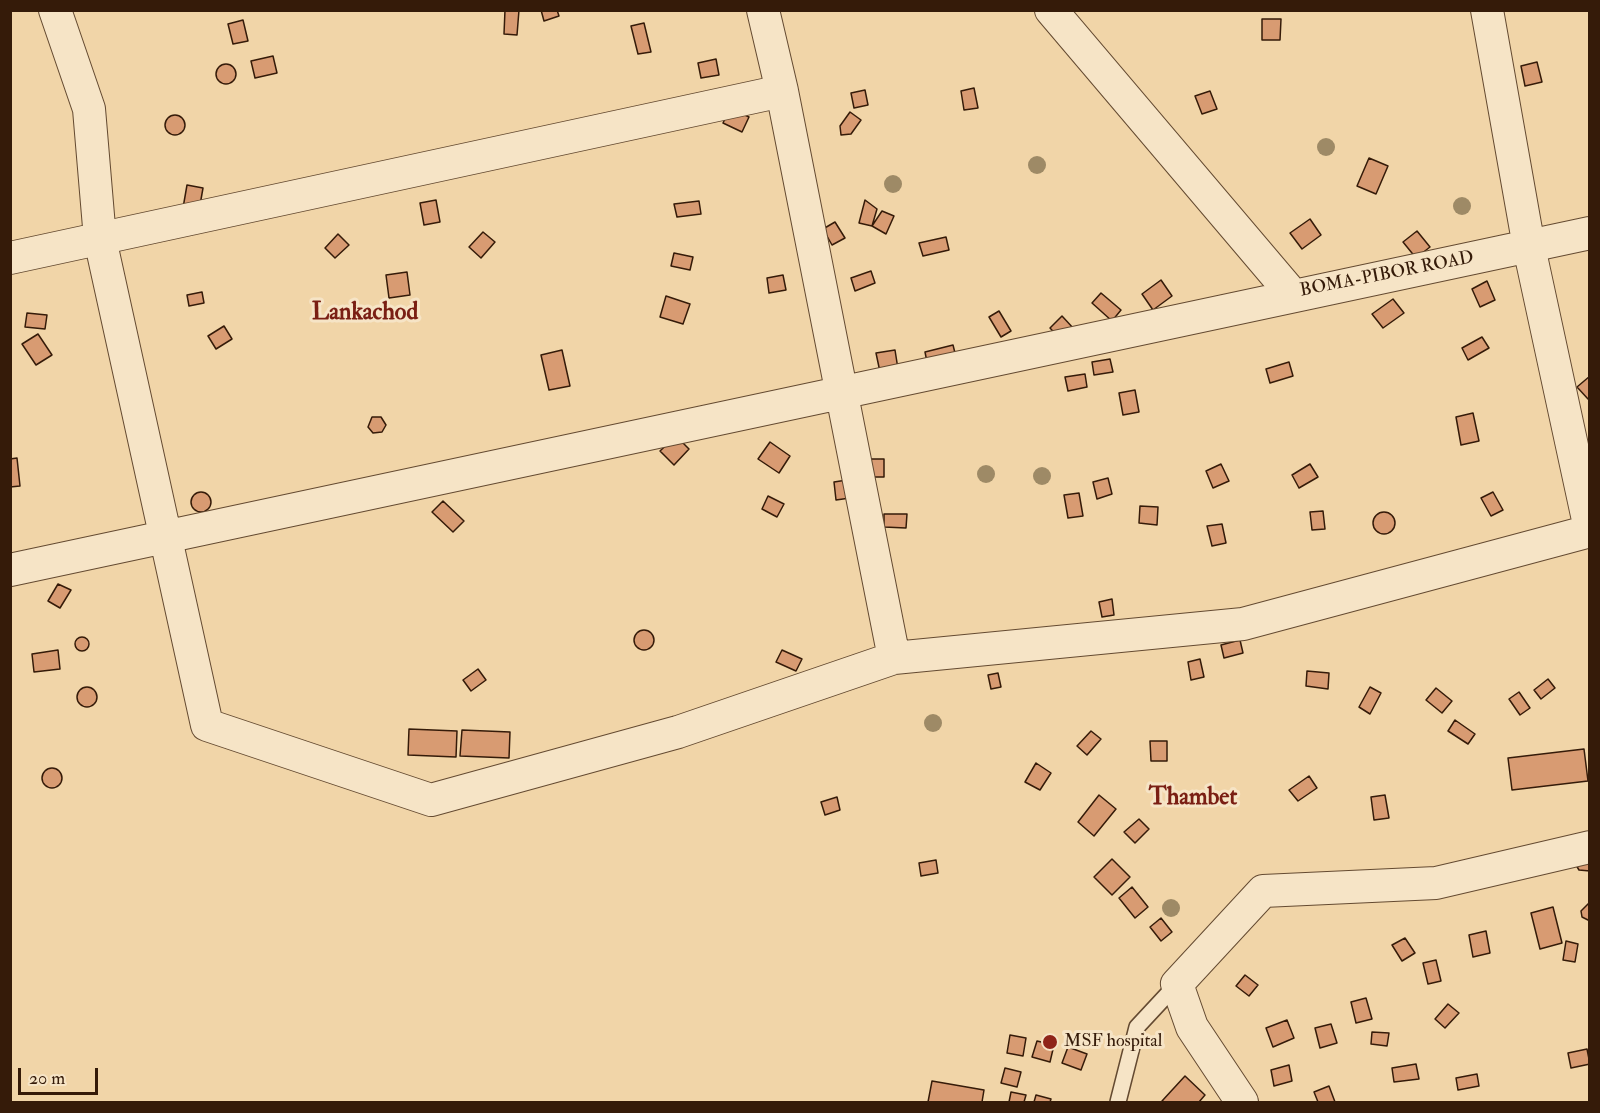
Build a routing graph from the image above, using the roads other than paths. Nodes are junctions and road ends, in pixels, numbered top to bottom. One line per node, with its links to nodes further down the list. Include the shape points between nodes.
1 (55, 10): 7 (street, via 89,109)
2 (763, 10): 5 (street)
3 (1051, 10): 10 (street, BOMA-PIBOR ROAD)
4 (1487, 10): 8 (street)
5 (782, 91): 7 (street); 11 (street)
6 (1590, 233): 8 (street, BOMA-PIBOR ROAD)
7 (100, 239): 9 (street); 13 (street)
8 (1528, 247): 10 (street, BOMA-PIBOR ROAD); 12 (street)
9 (10, 258)
10 (1292, 294): 11 (street)
11 (843, 391): 13 (street); 15 (street)
12 (1590, 530): 15 (street, via 1243,624)
13 (164, 537): 14 (street); 15 (street, via 207,725 431,800 678,732)
14 (10, 570)
15 (894, 658)
16 (1590, 847): 17 (street, via 1436,883 1263,891)
17 (1177, 984): 18 (lane, via 1137,1027); 19 (street, via 1192,1028)
18 (1118, 1102)
19 (1242, 1102)

